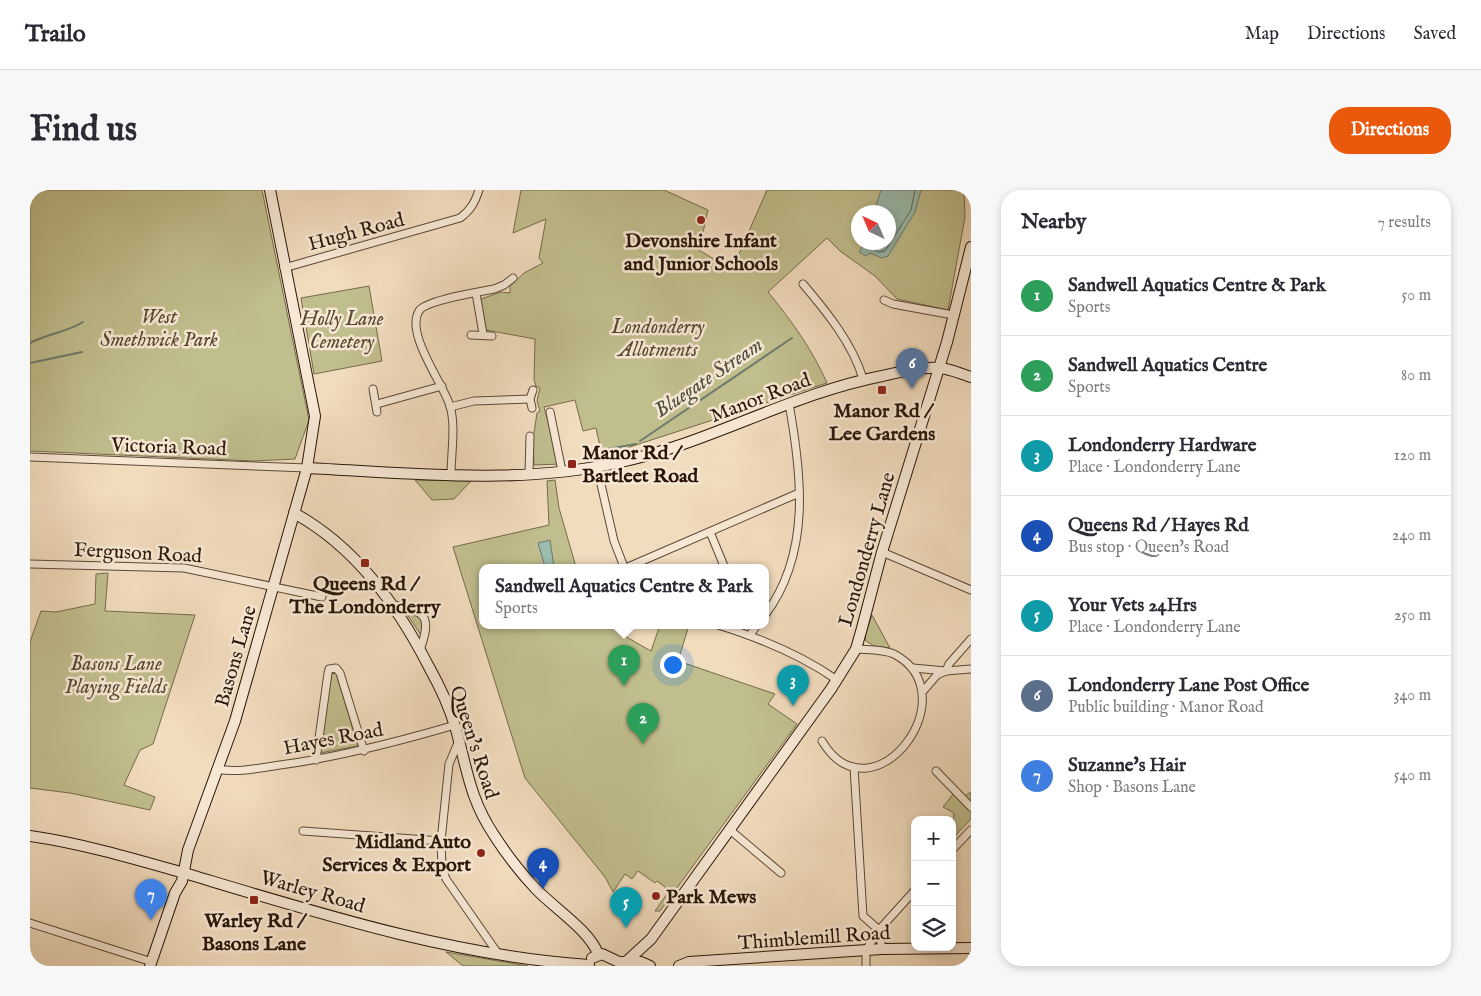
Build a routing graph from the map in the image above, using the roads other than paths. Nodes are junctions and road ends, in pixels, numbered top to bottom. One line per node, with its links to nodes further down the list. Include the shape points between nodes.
1 (270, 190): 4 (street, Basons Lane)
2 (479, 190): 4 (street, Hugh Road, via 469,212 460,218)
3 (971, 247): 9 (street, Londonderry Lane)
4 (284, 268): 27 (street, Basons Lane, via 315,416)
5 (513, 278): 7 (street, via 505,288)
6 (803, 284): 15 (street, via 826,311 860,368)
7 (476, 293): 10 (street); 16 (street, via 429,304 419,311 415,324 420,344)
8 (884, 300): 9 (street)
9 (953, 315): 13 (street, Londonderry Lane)
10 (483, 334): 11 (street); 12 (street)
11 (471, 335)
12 (492, 336)
13 (940, 368): 14 (street, Manor Road); 15 (street, Manor Road); 34 (street, Londonderry Lane)
14 (971, 376)
15 (863, 379): 20 (street, Manor Road)
16 (442, 386): 17 (street, via 377,408); 21 (street)
17 (373, 389)
18 (533, 390): 19 (street)
19 (530, 399): 21 (street, via 474,401); 22 (street)
20 (789, 404): 26 (street, Manor Road, via 664,450); 31 (street)
21 (450, 407): 30 (street)
22 (532, 408)
23 (550, 412): 28 (street)
24 (530, 436): 29 (street)
25 (30, 457): 27 (street, Victoria Road)
26 (597, 467): 28 (street, Manor Road); 36 (street, via 606,514)
27 (307, 468): 30 (street, Manor Road); 32 (street, Basons Lane)
28 (562, 470): 29 (street, Manor Road)
29 (529, 474): 30 (street, Manor Road)
30 (451, 475)
31 (800, 493): 33 (street); 43 (street, via 792,560)
32 (294, 513): 39 (street, Basons Lane); 42 (street, Queen's Road, via 316,524 342,546)
33 (710, 532): 37 (street); 38 (street)
34 (882, 552): 40 (street); 48 (street, Londonderry Lane)
35 (30, 564): 39 (street, Ferguson Road, via 184,568)
36 (623, 564)
37 (635, 564)
38 (723, 564)
39 (273, 586): 41 (street, Ferguson Road); 61 (street, Basons Lane, via 234,721)
40 (971, 590)
41 (322, 597)
42 (394, 605): 49 (street, Queen's Road); 49 (street, via 425,618 427,624)
43 (769, 610)
44 (731, 629): 46 (street)
45 (754, 629): 46 (street)
46 (750, 635): 53 (street, via 798,656)
47 (971, 639): 52 (street)
48 (856, 649): 50 (street, via 894,654); 53 (street, Londonderry Lane)
49 (420, 650): 55 (street, Queen's Road)
50 (913, 668): 52 (street); 54 (street)
51 (971, 670): 52 (street)
52 (946, 671): 54 (street, via 937,675)
53 (837, 680): 64 (street, Londonderry Lane)
54 (924, 690): 60 (street, via 924,712 909,744 892,760 868,768)
55 (455, 726): 57 (street, Queen's Road); 58 (street, Hayes Road)
56 (822, 740): 60 (street, via 833,754)
57 (458, 743): 68 (street, via 449,764); 79 (street, Queen's Road, via 475,803 496,838 536,889 592,941)
58 (364, 751): 59 (street, Hayes Road); 59 (street, via 340,673 333,668 328,673)
59 (316, 760): 61 (street, Hayes Road, via 235,772)
60 (854, 767): 74 (street, via 863,916)
61 (216, 769): 70 (street, Basons Lane)
62 (936, 771): 63 (street)
63 (971, 807)
64 (730, 830): 71 (street); 75 (street, Londonderry Lane)
65 (971, 830): 69 (street)
66 (303, 831): 68 (street)
67 (30, 836): 70 (street, Warley Road, via 118,853)
68 (441, 841): 80 (street, via 446,879)
69 (956, 846)
70 (180, 872): 80 (street, Warley Road, via 394,932); 83 (street, Basons Lane, via 174,878 175,893)
71 (782, 873)
72 (911, 894): 74 (street)
73 (30, 924): 83 (street)
74 (879, 930): 77 (street); 78 (street)
75 (651, 940): 82 (street, Londonderry Lane); 87 (street)
76 (971, 948): 77 (street, Thimblemill Road)
77 (882, 949): 78 (street, Thimblemill Road)
78 (866, 950): 84 (street, Thimblemill Road); 88 (street)
79 (598, 954): 81 (street); 85 (street)
80 (499, 955): 85 (street, Warley Road)
81 (611, 962): 82 (street)
82 (626, 962): 87 (street, via 641,962)
83 (151, 964)
84 (685, 965)
85 (590, 966)
86 (642, 966): 87 (street)
87 (649, 966)
88 (866, 966)

